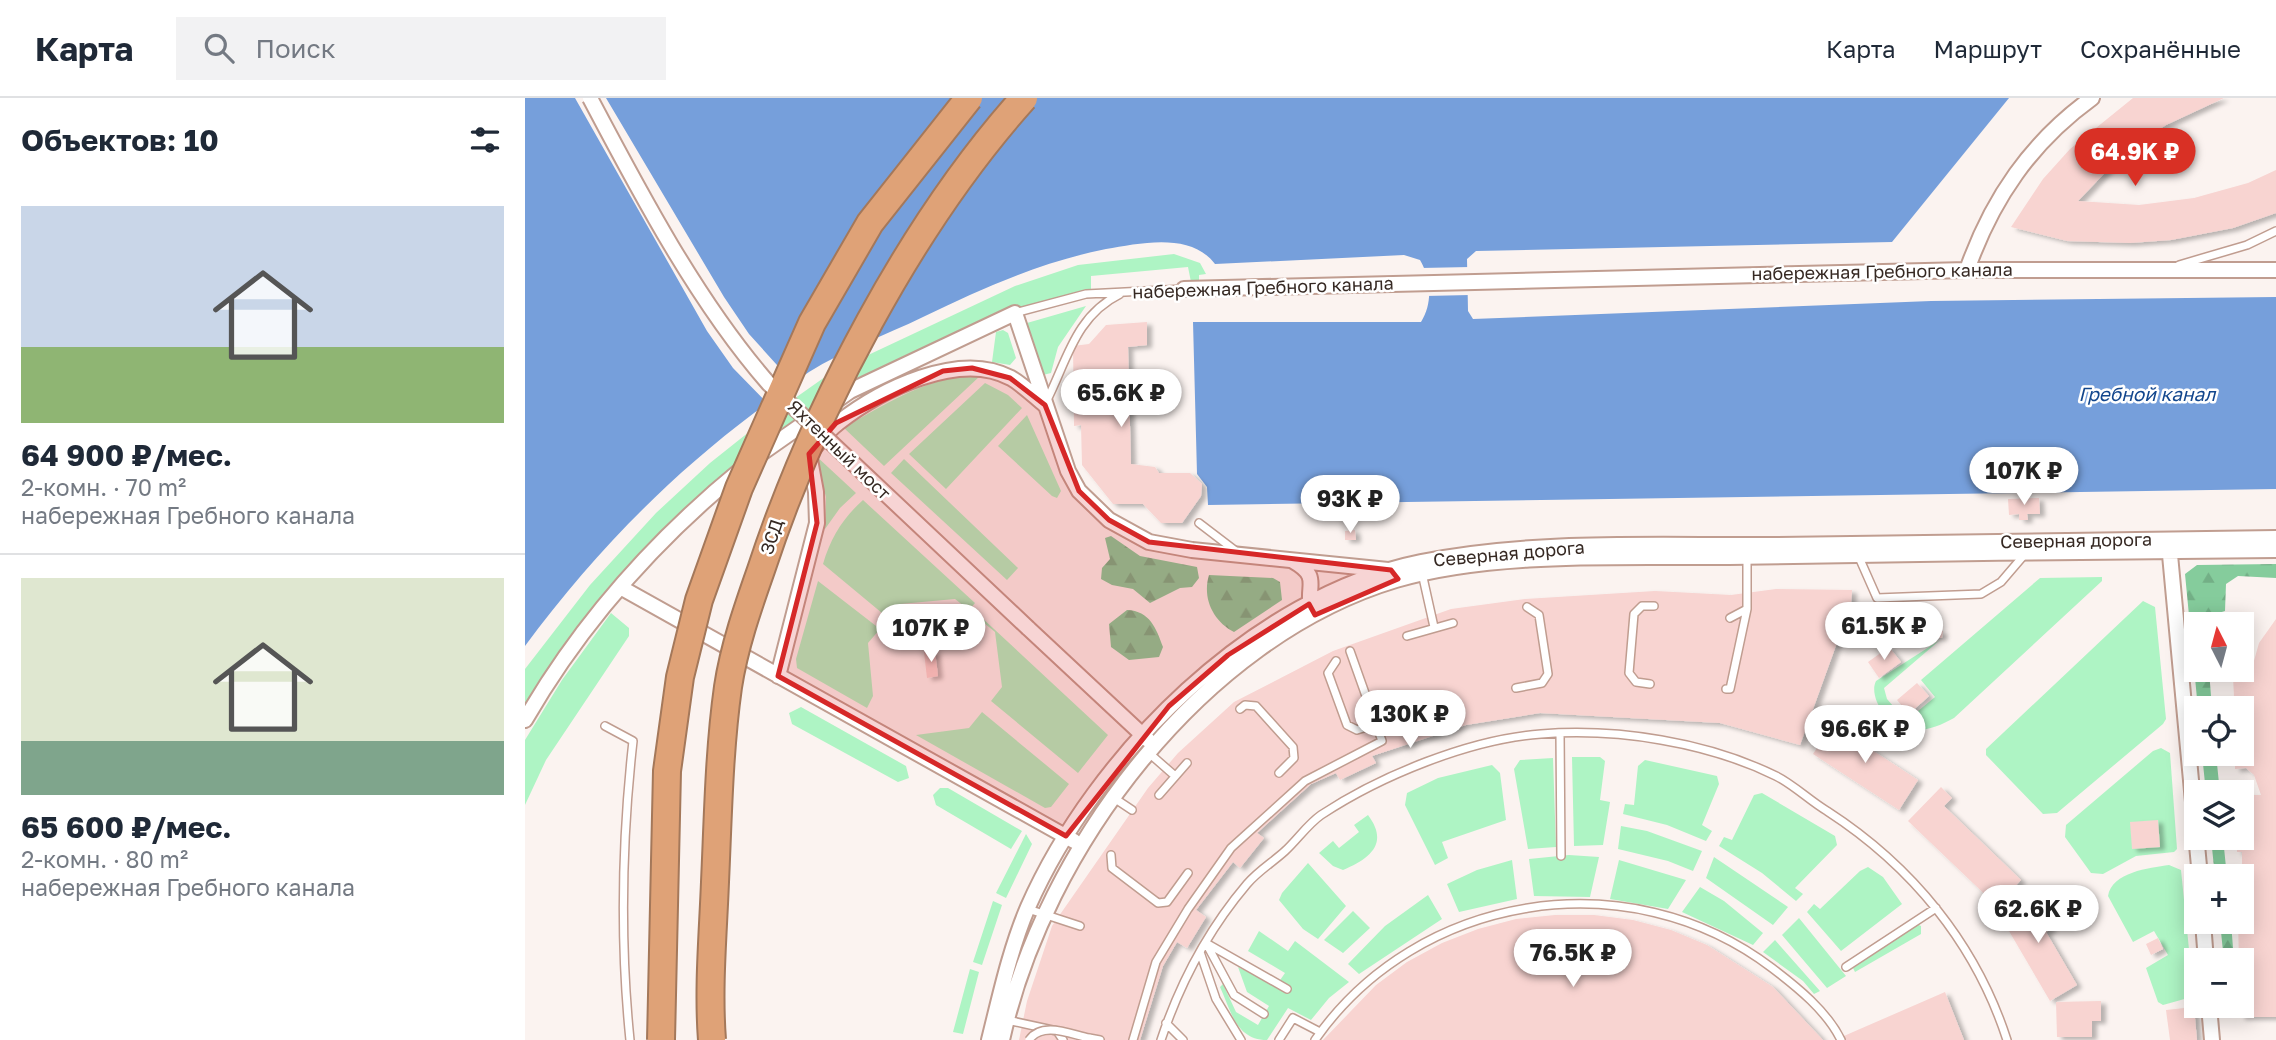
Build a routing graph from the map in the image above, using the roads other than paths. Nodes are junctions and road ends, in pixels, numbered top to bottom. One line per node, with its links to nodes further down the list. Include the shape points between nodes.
1 (590, 98): 44 (street, Яхтенный мост, bridge, via 739,350 769,384)
2 (969, 98): 72 (highway, bridge, via 870,223 812,323 739,488 699,600 680,677 667,771)
3 (1024, 98): 73 (highway, ЗСД, bridge, via 951,189 854,350 783,502 728,685 719,794)
4 (2092, 98): 7 (street, via 2061,121 2021,164 1984,226)
5 (2276, 232): 6 (lane)
6 (2169, 268): 7 (street, набережная Гребного канала); 8 (street, набережная Гребного канала)
7 (1968, 270): 9 (street, набережная Гребного канала)
8 (2276, 270)
9 (1184, 289): 10 (lane, набережная Гребного канала)
10 (1124, 292): 11 (lane, via 1086,294); 12 (lane, набережная Гребного канала, via 1104,302 1084,322)
11 (1016, 313): 12 (street); 24 (street, via 850,391 703,500)
12 (1045, 405): 18 (street, via 1079,491 1109,520 1150,542); 35 (street, via 1010,378 972,368 923,376 836,423 809,454 817,523)
13 (1199, 523): 18 (lane)
14 (2276, 538): 15 (street, Северная дорога)
15 (2169, 545): 16 (street, Северная дорога); 17 (street, Северная дорога); 23 (street, Северная дорога, via 1588,547 1451,557); 56 (street)
16 (2276, 550)
17 (2026, 553): 19 (street, Северная дорога); 19 (lane, via 2001,582 1981,594 1877,598)
18 (1240, 555): 21 (street)
19 (1858, 555): 20 (street, Северная дорога)
20 (1747, 556): 22 (street, Северная дорога, via 1538,561); 27 (lane)
21 (1292, 560): 23 (street); 28 (street, via 1312,581)
22 (1422, 573): 23 (street, Северная дорога); 31 (lane)
23 (1394, 575): 28 (street, Северная дорога)
24 (620, 587): 35 (street); 40 (street)
25 (1650, 606): 36 (lane, via 1634,614 1629,673 1633,680)
26 (1527, 607): 37 (lane, via 1539,615 1548,674 1542,684)
27 (1747, 609): 29 (lane); 38 (lane, via 1730,690)
28 (1312, 610): 44 (street, Северная дорога, via 1259,634 1205,673); 45 (street, Северная дорога, via 1215,683)
29 (1730, 618)
30 (1453, 623): 31 (lane)
31 (1434, 627): 32 (lane)
32 (1407, 636)
33 (1350, 652): 41 (lane)
34 (1335, 661): 41 (lane, via 1328,673 1347,724 1353,729)
35 (778, 676): 52 (street)
36 (1646, 684)
37 (1516, 688)
38 (1726, 689)
39 (1242, 707): 47 (lane, via 1256,706 1293,747 1294,758)
40 (525, 720)
41 (1376, 724): 79 (lane, via 1382,741 1305,781 1231,848 1156,962)
42 (605, 726): 71 (lane, via 633,741 625,890)
43 (1560, 733): 55 (lane); 58 (lane, via 1589,732 1689,747 1778,777 1893,861); 62 (lane, via 1489,743 1404,771 1319,816 1248,882)
44 (1142, 735): 45 (street, Яхтенный мост); 52 (street, Северная дорога)
45 (1153, 751): 48 (lane); 50 (street, Северная дорога)
46 (1187, 763): 48 (lane)
47 (1279, 772)
48 (1174, 775): 49 (lane)
49 (1159, 795)
50 (1114, 798): 51 (lane); 53 (street, Северная дорога)
51 (1132, 810)
52 (1066, 836): 53 (street); 59 (street, Северная дорога)
53 (1080, 845): 60 (street, Северная дорога)
54 (1110, 855): 57 (lane, via 1112,868 1155,902 1167,902)
55 (1561, 856)
56 (2199, 864)
57 (1188, 873)
58 (1936, 908): 64 (lane); 86 (lane, via 1977,967)
59 (1027, 909): 60 (lane); 68 (street, Северная дорога)
60 (1044, 914): 61 (lane); 68 (street, Северная дорога)
61 (1080, 926)
62 (1206, 943): 63 (lane); 65 (lane); 66 (lane, via 1234,995)
63 (1200, 952): 69 (lane); 82 (lane, via 1226,1021)
64 (1846, 967)
65 (1287, 989)
66 (1264, 1014)
67 (2210, 1018): 87 (street)
68 (1001, 1019): 74 (street, Северная дорога); 75 (street, Северная дорога); 77 (lane, via 1057,1031)
69 (1166, 1023): 80 (lane); 81 (lane)
70 (1320, 1032): 83 (lane, via 1293,1018); 84 (lane); 85 (lane, via 1370,978 1418,944 1471,920 1527,906 1585,902 1643,909 1699,925 1751,952 1797,987)
71 (630, 1040)
72 (661, 1040)
73 (712, 1040)
74 (989, 1040)
75 (1002, 1040)
76 (1029, 1040): 78 (lane, bridge, via 1047,1029)
77 (1063, 1040)
78 (1100, 1040)
79 (1133, 1040)
80 (1161, 1040)
81 (1182, 1040)
82 (1241, 1040)
83 (1279, 1040)
84 (1315, 1040)
85 (1842, 1040)
86 (2007, 1040)
87 (2212, 1040)

